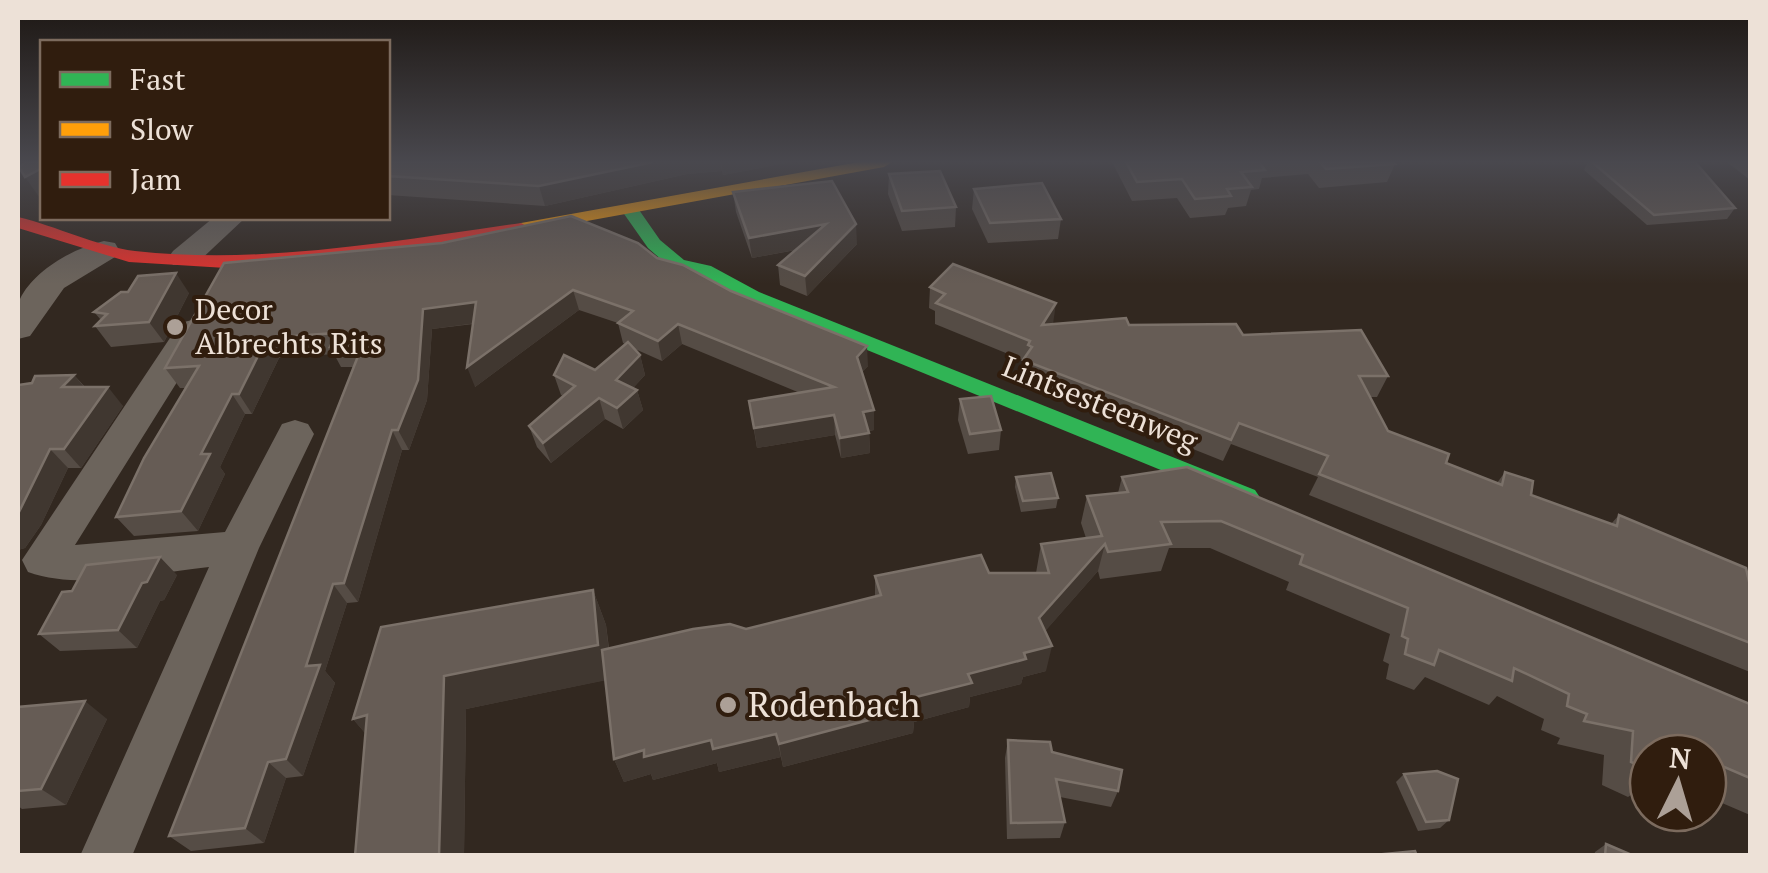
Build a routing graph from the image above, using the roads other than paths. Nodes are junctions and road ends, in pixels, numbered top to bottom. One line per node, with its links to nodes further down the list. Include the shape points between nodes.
1 (713, 203): 2 (street)
2 (631, 210): 7 (street, via 408,248); 10 (street, Lintsesteenweg, via 678,264 706,262 752,296)
3 (228, 220): 6 (street)
4 (18, 222): 5 (street)
5 (104, 250): 6 (street); 8 (street, via 42,288)
6 (184, 258): 7 (street)
7 (226, 262): 11 (street, via 173,365 42,560)
8 (18, 328)
9 (295, 434): 11 (street)
10 (1272, 506)
11 (238, 548): 12 (street)
12 (106, 856)

